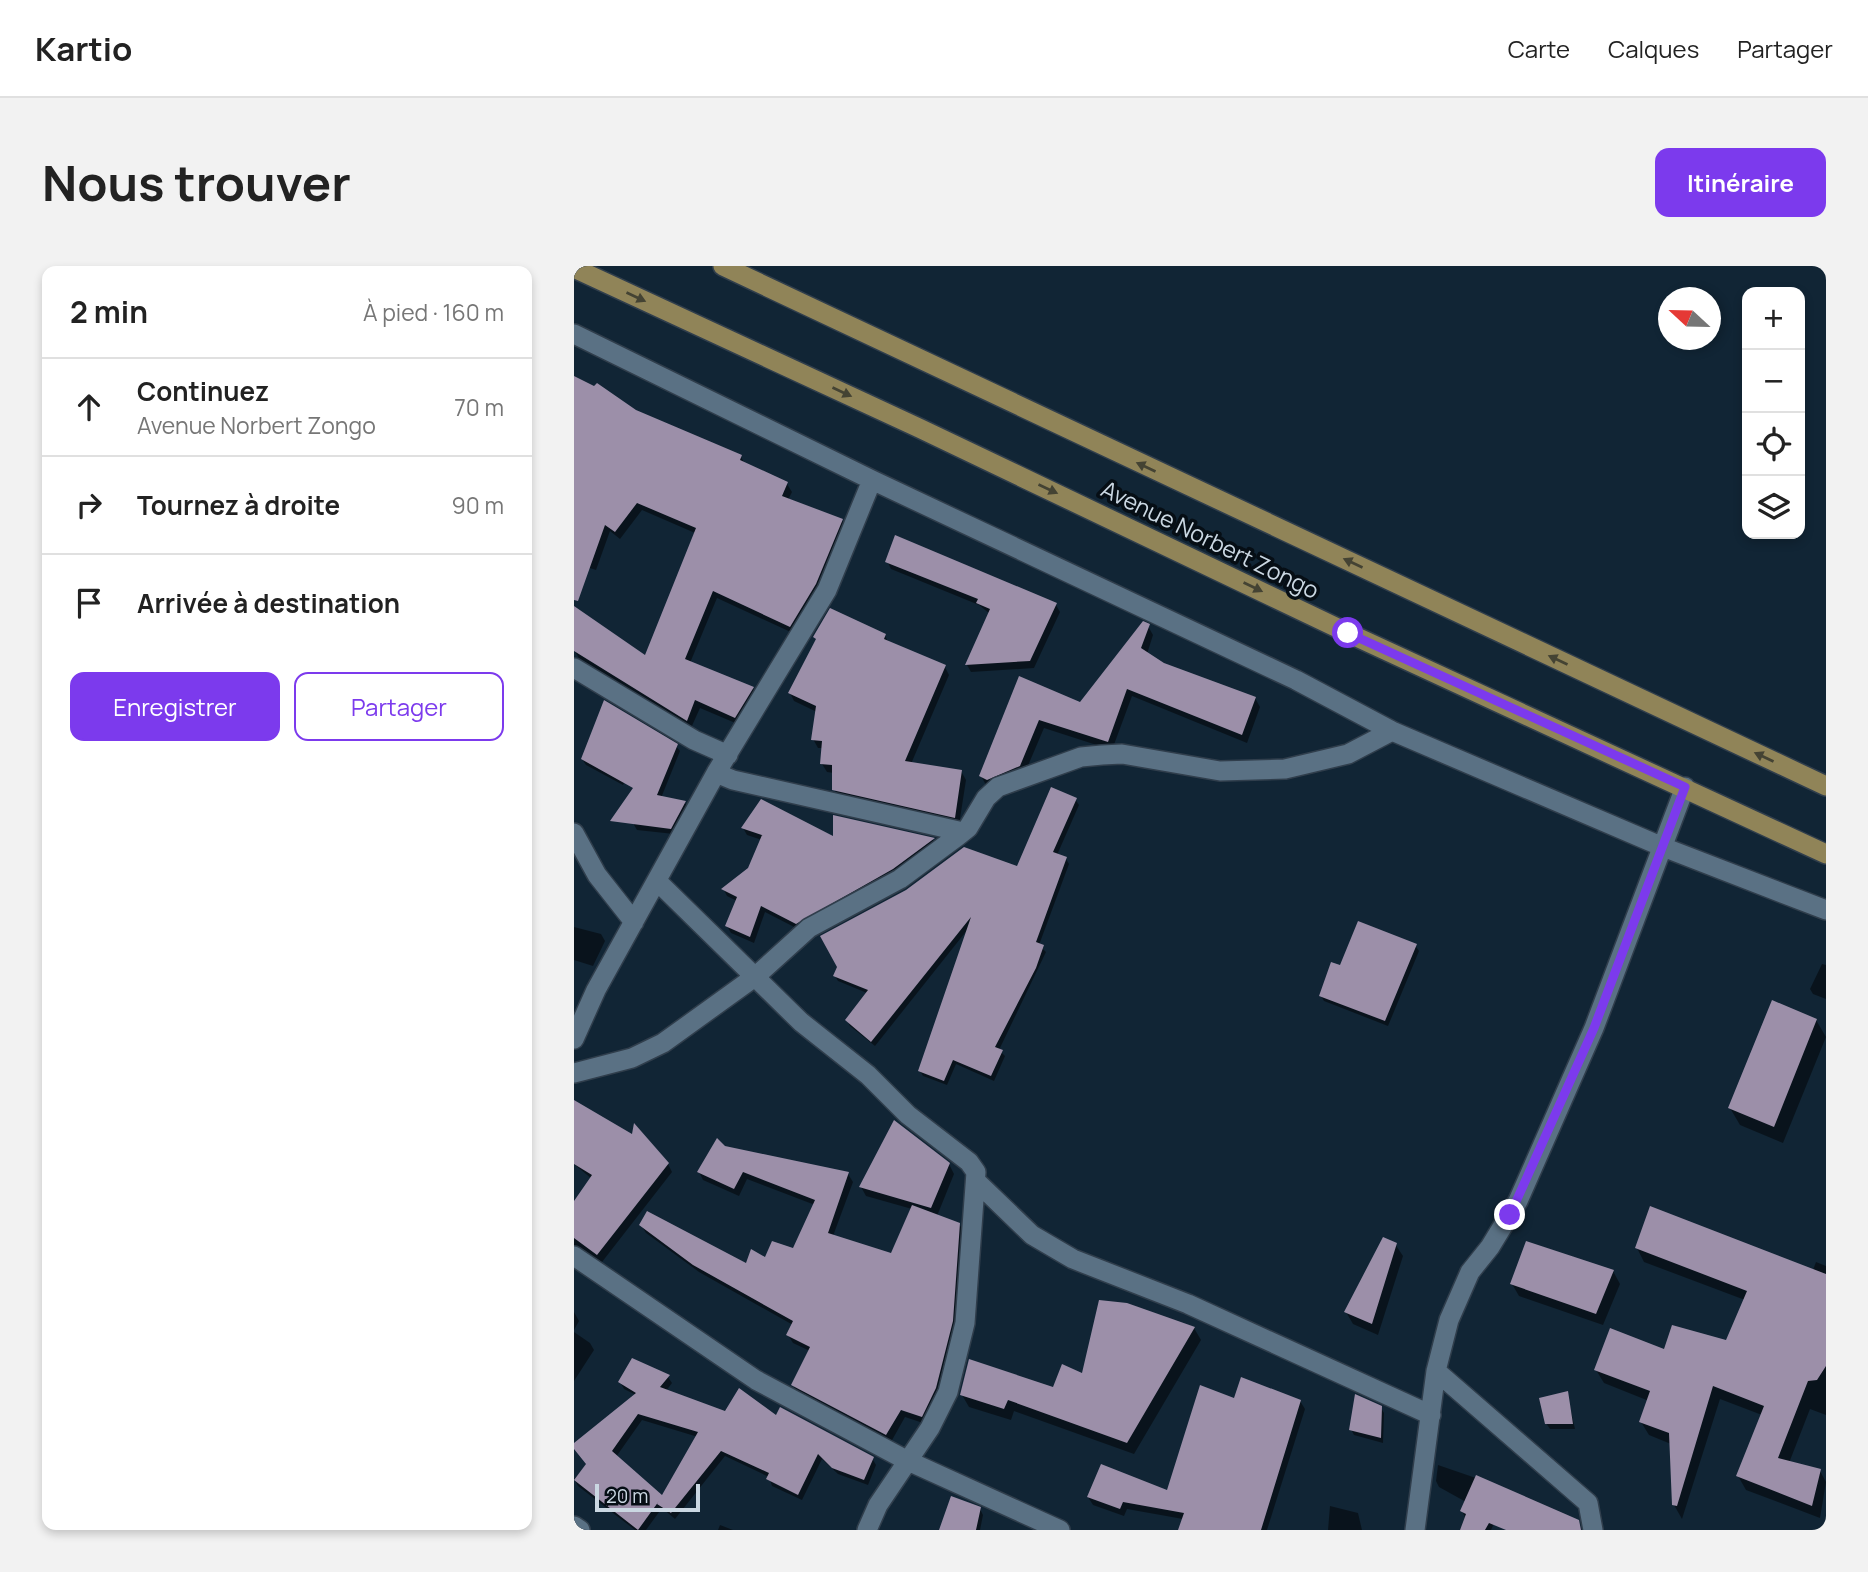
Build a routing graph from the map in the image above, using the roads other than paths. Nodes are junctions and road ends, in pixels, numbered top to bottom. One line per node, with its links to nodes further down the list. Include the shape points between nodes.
1 (723, 266): 9 (main road, Avenue Norbert Zongo, one-way to 1)
2 (574, 268): 10 (main road, Avenue Norbert Zongo, one-way to 10)
3 (574, 334): 4 (street)
4 (872, 480): 6 (street, via 1296,680); 7 (street, via 827,590)
5 (574, 668): 7 (street)
6 (1392, 731): 12 (street, via 1348,754 1285,769 1220,771 1122,754 1081,757 998,787); 13 (street)
7 (727, 755): 8 (street)
8 (716, 773): 12 (street); 15 (street)
9 (1826, 786)
10 (1685, 787): 13 (street); 14 (main road, Avenue Norbert Zongo)
11 (574, 832): 17 (street, via 597,875)
12 (963, 832): 18 (street, via 900,879 809,928)
13 (1663, 847): 16 (street); 23 (street, via 1594,1028 1518,1200 1461,1290)
14 (1826, 854)
15 (658, 882): 17 (street); 18 (street)
16 (1826, 910)
17 (634, 922): 19 (street)
18 (756, 976): 20 (street, via 647,1052); 21 (street, via 800,1022 969,1162)
19 (574, 1039)
20 (574, 1073)
21 (977, 1182): 24 (street, via 1032,1235 1073,1259 1188,1304); 25 (street, via 960,1355 938,1414)
22 (574, 1256): 25 (street, via 755,1380)
23 (1436, 1371): 24 (street); 31 (street, via 1588,1503)
24 (1431, 1415): 30 (street)
25 (906, 1460): 28 (street); 29 (street)
26 (574, 1526): 27 (street)
27 (580, 1530)
28 (867, 1530)
29 (1060, 1530)
30 (1415, 1530)
31 (1593, 1530)

